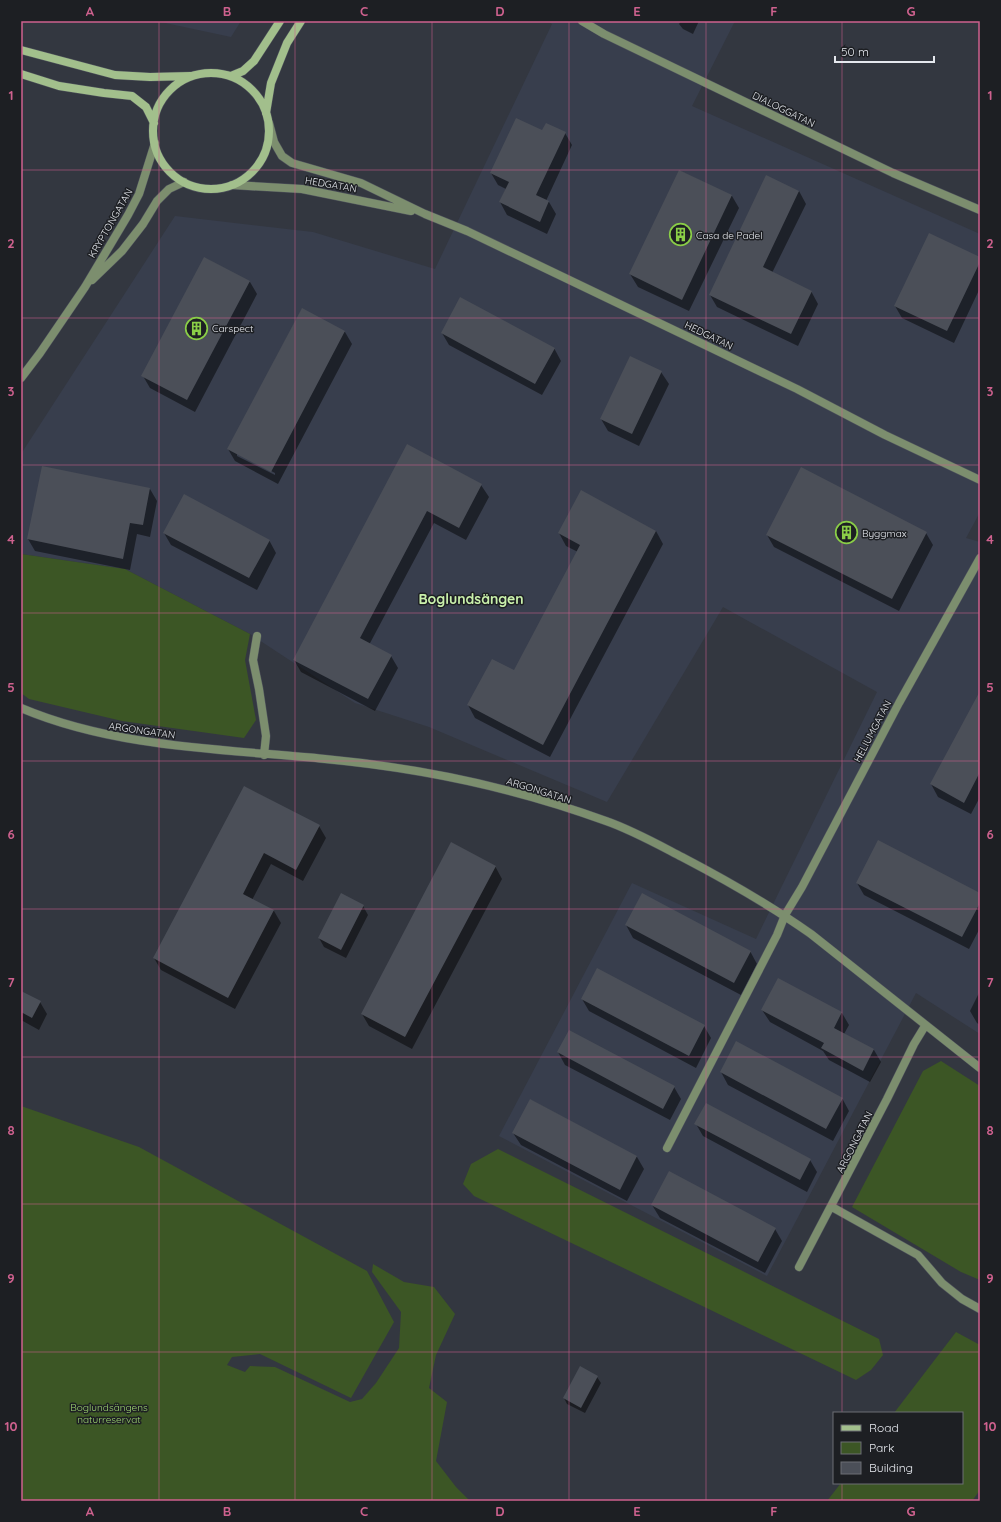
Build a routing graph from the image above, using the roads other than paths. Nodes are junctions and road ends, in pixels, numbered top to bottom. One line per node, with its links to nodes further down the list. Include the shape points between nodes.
1 (280, 21): 7 (main road, via 254,61 243,71)
2 (301, 21): 8 (main road, via 287,43 271,83)
3 (582, 21): 14 (street, DIALOGGATAN, via 604,34 893,173)
4 (21, 50): 6 (main road, via 115,75)
5 (21, 74): 9 (main road, via 58,86 132,96 146,107)
6 (192, 76): 7 (main road, via 210,73); 9 (main road, via 175,86 162,101)
7 (231, 76): 8 (main road, via 251,89)
8 (266, 114): 10 (main road)
9 (154, 123): 11 (main road)
10 (269, 123): 13 (main road, via 267,148 261,162 249,176); 15 (street, HEDGATAN, via 274,142 282,156 292,164 360,183)
11 (155, 144): 12 (main road, via 169,171); 16 (street, KRYPTONGATAN, via 139,194)
12 (184, 182): 13 (main road, via 216,189); 16 (street, KRYPTONGATAN, via 169,189 157,201 122,251)
13 (232, 185): 15 (street, HEDGATAN, via 302,189)
14 (980, 210)
15 (425, 214): 18 (street, HEDGATAN, via 467,231 666,325)
16 (85, 287): 17 (street, KRYPTONGATAN)
17 (21, 378)
18 (980, 480)
19 (980, 558): 23 (street, HELIUMGATAN)
20 (257, 636): 22 (street, via 253,660 266,736)
21 (21, 708): 22 (street, ARGONGATAN, via 97,733)
22 (264, 755): 23 (street, ARGONGATAN, via 393,767 465,780 562,806 608,821 657,844)
23 (785, 915): 24 (street, ARGONGATAN); 26 (street, via 778,935)
24 (925, 1026): 25 (street, ARGONGATAN); 27 (street, ARGONGATAN)
25 (980, 1068)
26 (668, 1148)
27 (832, 1207): 28 (street, ARGONGATAN); 29 (street, via 918,1255 942,1283)
28 (799, 1267)
29 (980, 1309)

